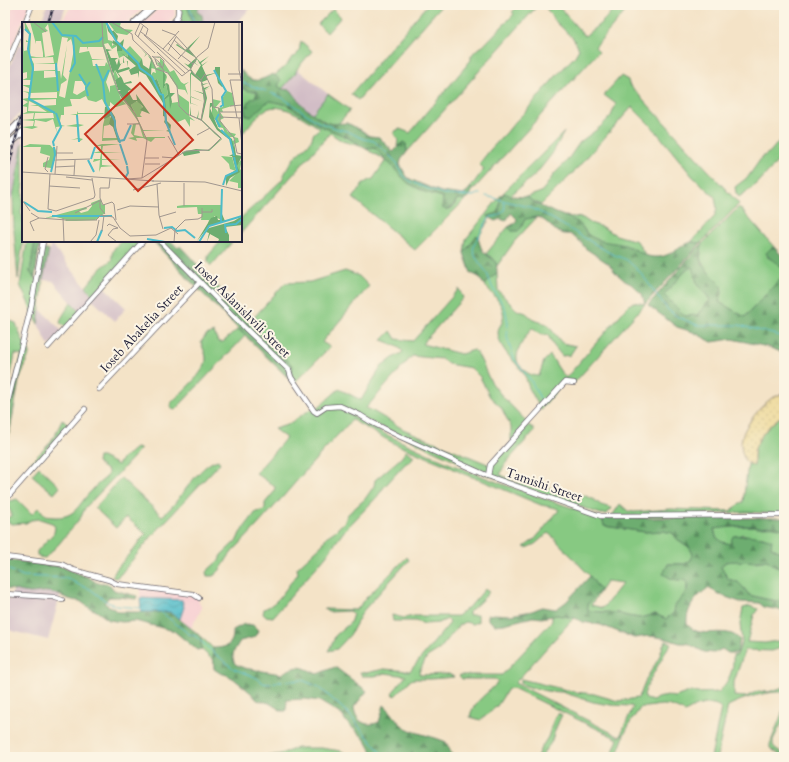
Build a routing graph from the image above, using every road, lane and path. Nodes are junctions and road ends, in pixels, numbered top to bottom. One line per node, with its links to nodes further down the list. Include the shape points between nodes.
1 (32, 5): 4 (street)
2 (155, 5): 5 (highway)
3 (178, 5): 6 (street)
4 (25, 22)
5 (136, 22)
6 (174, 22)
7 (22, 29): 8 (street)
8 (5, 69)
9 (22, 120): 11 (highway)
10 (22, 133): 12 (highway)
11 (5, 137)
12 (5, 148)
13 (42, 242): 22 (street, via 31,307)
14 (143, 242): 17 (street)
15 (161, 242): 16 (street, Ioseb Aslanishvili Street)
16 (200, 282): 19 (street, Ioseb Abakelia Street); 21 (street, Ioseb Aslanishvili Street, via 289,370)
17 (48, 347)
18 (574, 383): 23 (street, via 565,382 490,465)
19 (99, 389)
20 (85, 409): 24 (street)
21 (314, 411): 23 (street, Tamishi Street, via 317,413 326,407 340,406)
22 (5, 413)
23 (488, 476): 25 (street, Tamishi Street, via 601,516)
24 (5, 500)
25 (784, 515)
26 (5, 557): 28 (street, via 61,564 117,584 193,594)
27 (5, 594): 29 (street)
28 (199, 598)
29 (62, 600)

